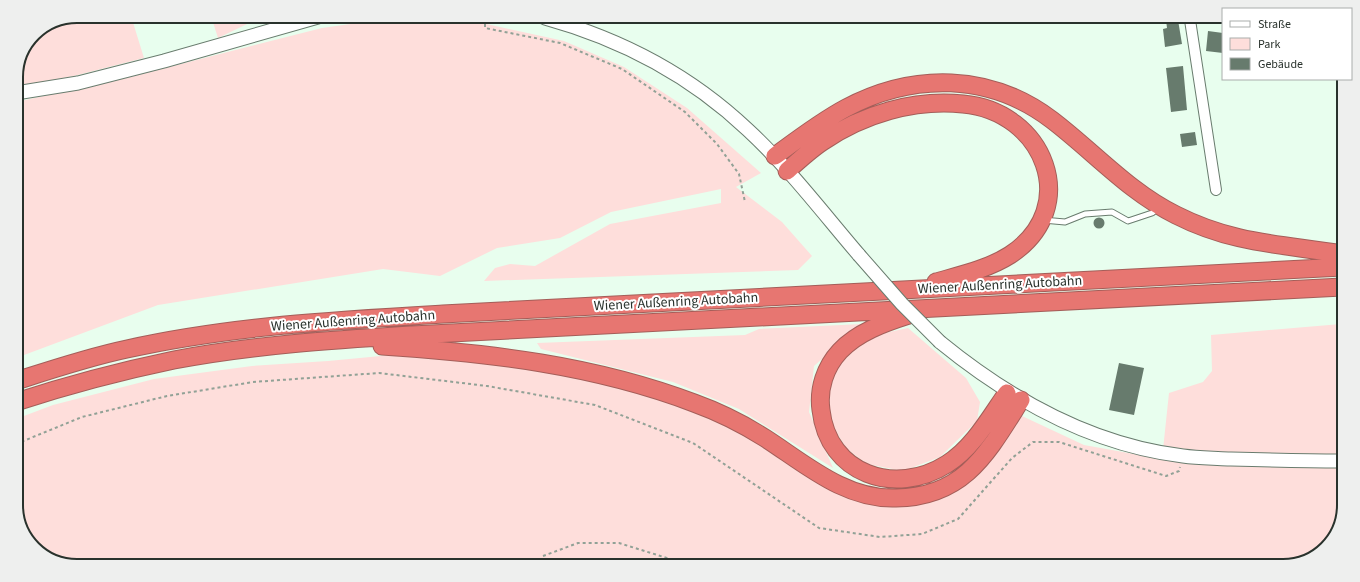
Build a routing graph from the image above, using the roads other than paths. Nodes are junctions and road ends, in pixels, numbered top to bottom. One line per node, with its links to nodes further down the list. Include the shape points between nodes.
1 (297, 23): 4 (main road, via 85,81)
2 (562, 23): 5 (main road, via 598,34 635,51 698,88 726,110)
3 (1190, 23): 7 (street)
4 (23, 92)
5 (775, 156): 6 (main road); 8 (highway, via 825,120 868,98 910,86 932,83 975,85 1013,96 1032,106 1134,189)
6 (787, 170): 9 (highway, via 821,142 842,129 885,112 944,103 976,106 1011,120 1024,130 1040,152 1045,165 1048,192); 17 (main road, bridge, via 902,304 940,342)
7 (1216, 190)
8 (1160, 206): 9 (lane, via 1152,213 1128,221 1112,212 1085,214 1065,222); 10 (highway, via 1199,226 1232,237)
9 (1040, 220): 13 (highway, via 1034,232 1023,244 995,263)
10 (1337, 253)
11 (1337, 267): 13 (highway, Wiener Außenring Autobahn)
12 (1337, 287): 14 (highway, Wiener Außenring Autobahn)
13 (908, 290): 16 (highway, Wiener Außenring Autobahn, via 385,317 249,329 128,349)
14 (927, 309): 15 (highway, Wiener Außenring Autobahn); 17 (highway, via 865,332 848,344 830,363 820,390 820,402 824,430 839,454 862,472 877,477 905,479 921,476 948,463 961,453)
15 (320, 341): 17 (highway, via 517,358 625,380 716,412 764,437 841,486 860,493 894,498 937,490 964,475 986,454); 18 (highway, Wiener Außenring Autobahn, via 175,360 67,386)
16 (23, 379)
17 (1014, 396): 19 (main road, via 1052,417 1089,433 1135,447 1183,456 1285,462)
18 (23, 400)
19 (1337, 462)

